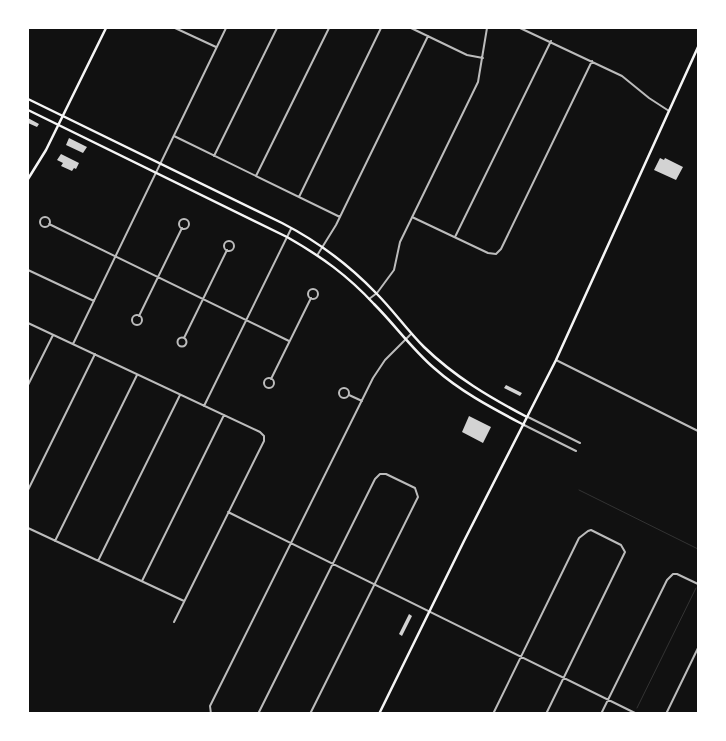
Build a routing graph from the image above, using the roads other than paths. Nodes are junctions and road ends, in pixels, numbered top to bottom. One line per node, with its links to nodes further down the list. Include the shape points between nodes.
1 (106, 28): 19 (main road)
2 (175, 28): 12 (street)
3 (226, 28): 12 (street)
4 (277, 28): 22 (street)
5 (329, 28): 25 (street)
6 (381, 28): 27 (street)
7 (411, 28): 10 (street)
8 (487, 28): 14 (street)
9 (520, 28): 11 (street)
10 (428, 36): 14 (street); 28 (street)
11 (551, 41): 15 (street); 34 (street)
12 (216, 47): 21 (street)
13 (698, 47): 18 (main road)
14 (483, 58): 29 (street, via 478,82)
15 (592, 61): 18 (street, via 622,76); 34 (street, via 501,249 496,254 488,253)
16 (28, 99): 19 (main road)
17 (28, 110): 20 (main road)
18 (670, 111): 56 (main road)
19 (63, 116): 20 (main road); 23 (main road)
20 (59, 125): 24 (main road); 26 (main road)
21 (173, 136): 22 (street); 23 (street)
22 (214, 156): 25 (street)
23 (160, 163): 24 (street); 32 (main road)
24 (156, 172): 33 (main road); 38 (street)
25 (256, 176): 27 (street)
26 (28, 179)
27 (299, 197): 28 (street)
28 (340, 217): 35 (street)
29 (412, 217): 34 (street); 41 (street, via 400,242 394,270)
30 (49, 224): 38 (street)
31 (182, 228): 40 (street)
32 (292, 228): 33 (street); 35 (main road)
33 (288, 237): 37 (main road); 47 (street)
34 (455, 237)
35 (323, 247): 37 (street); 41 (main road)
36 (227, 250): 36 (street, via 234,247 232,242 225,244); 43 (street)
37 (318, 254): 44 (main road)
38 (115, 256): 40 (street); 45 (street)
39 (28, 267): 45 (street)
40 (158, 277): 43 (street); 46 (street)
41 (377, 293): 44 (street); 49 (main road)
42 (310, 298): 42 (street, via 317,297 315,289 308,292); 53 (street)
43 (203, 299): 47 (street); 51 (street)
44 (370, 300): 52 (main road)
45 (94, 301): 54 (street)
46 (139, 316)
47 (246, 320): 53 (street); 65 (street)
48 (28, 323): 50 (street)
49 (412, 333): 52 (street); 59 (main road)
50 (53, 335): 54 (street); 60 (street)
51 (184, 338)
52 (405, 340): 61 (main road, via 435,370); 64 (street, via 378,368)
53 (289, 341): 58 (street)
54 (73, 344): 55 (street)
55 (94, 354): 57 (street); 72 (street)
56 (556, 360): 67 (main road); 69 (street)
57 (137, 375): 62 (street); 75 (street)
58 (271, 378)
59 (466, 382): 61 (main road); 67 (main road)
60 (28, 385)
61 (461, 389): 68 (main road)
62 (180, 395): 65 (street); 77 (street)
63 (348, 395): 64 (street)
64 (362, 401): 76 (street)
65 (204, 406): 66 (street)
66 (224, 415): 73 (street, via 264,436); 79 (street)
67 (528, 417): 68 (main road); 70 (street)
68 (524, 425): 71 (street); 83 (main road)
69 (698, 431)
70 (580, 442)
71 (576, 451)
72 (28, 490)
73 (228, 512): 76 (street); 82 (street)
74 (28, 528): 75 (street)
75 (55, 541): 77 (street)
76 (291, 543): 78 (street); 89 (street, via 212,702)
77 (98, 561): 79 (street)
78 (332, 564): 81 (street); 81 (street, via 377,476 382,473 400,480 415,488 418,497); 90 (street)
79 (142, 581): 82 (street)
80 (698, 584): 88 (street, via 673,574 667,580)
81 (373, 585): 83 (street); 91 (street)
82 (184, 601): 84 (street)
83 (430, 612): 86 (street); 92 (main road)
84 (174, 622)
85 (698, 648): 97 (street)
86 (521, 657): 87 (street); 87 (street, via 579,538 588,531 594,531 622,545 625,552); 93 (street)
87 (564, 678): 88 (street); 94 (street)
88 (608, 700): 95 (street); 96 (street)
89 (211, 712)
90 (258, 714)
91 (310, 714)
92 (380, 714)
93 (493, 714)
94 (546, 714)
95 (601, 714)
96 (637, 714)
97 (666, 714)

